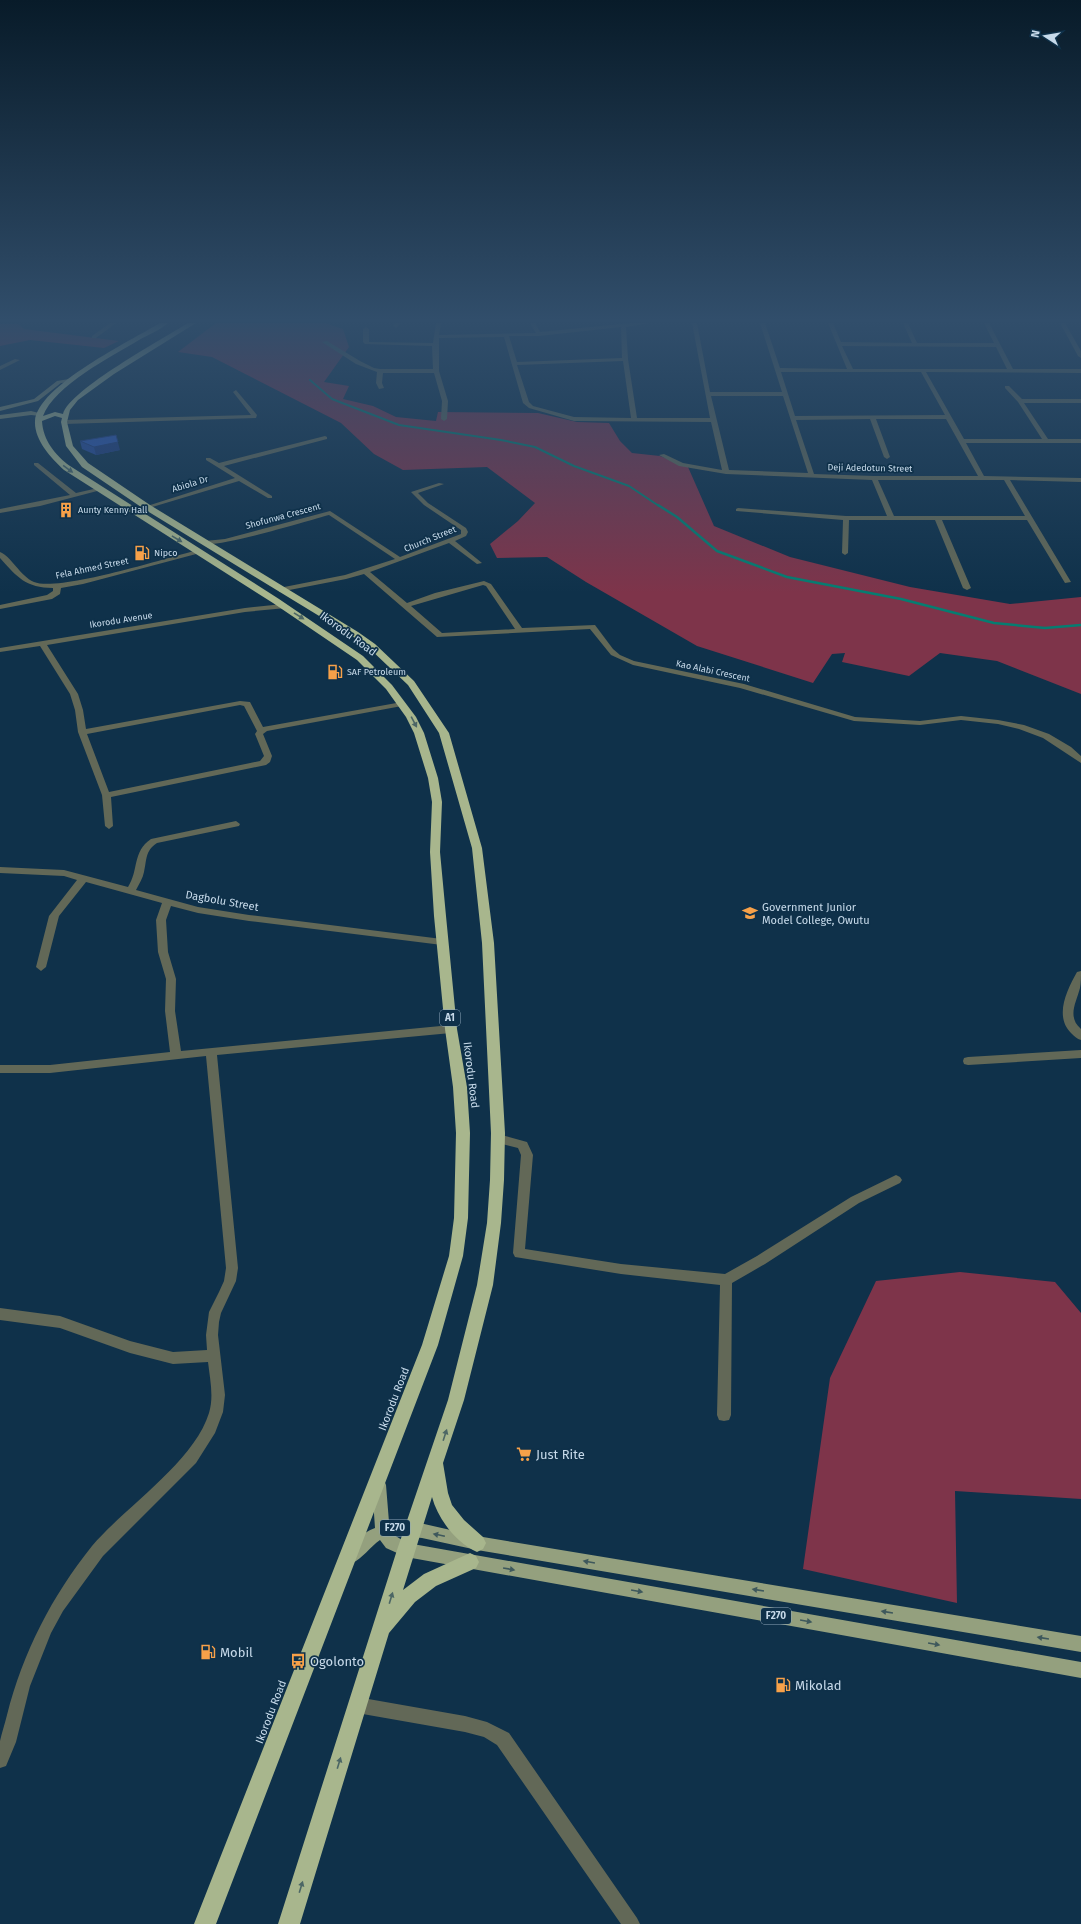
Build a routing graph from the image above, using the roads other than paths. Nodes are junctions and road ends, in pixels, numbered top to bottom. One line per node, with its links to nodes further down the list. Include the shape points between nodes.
1 (13, 413): 14 (street)
2 (52, 413): 15 (highway)
3 (57, 413): 15 (highway)
4 (61, 413): 42 (highway, Ikorodu Road / A1, via 66,439 78,458)
5 (71, 413): 6 (street, via 107,422 254,417)
6 (252, 413)
7 (444, 413): 19 (street)
8 (548, 413): 20 (street, via 574,420)
9 (633, 413): 20 (street)
10 (713, 413): 21 (street)
11 (792, 413): 18 (street)
12 (945, 413): 17 (street)
13 (1028, 413): 24 (street)
14 (0, 416): 15 (street, via 31,413)
15 (40, 417): 39 (highway, Ikorodu Road / A1, one-way to 39, via 43,437 54,456)
16 (872, 417): 17 (street); 18 (street); 27 (street)
17 (947, 417): 23 (street)
18 (794, 418): 32 (street)
19 (444, 419)
20 (634, 420): 21 (street)
21 (714, 420): 31 (street)
22 (325, 438): 30 (street)
23 (961, 441): 24 (street); 34 (street)
24 (1046, 441): 25 (street)
25 (1081, 441)
26 (662, 455): 31 (street, Deji Adedotun Street, via 681,465)
27 (887, 457)
28 (208, 459): 30 (street)
29 (36, 464): 40 (street)
30 (220, 465): 36 (street)
31 (726, 472): 32 (street, Deji Adedotun Street)
32 (812, 476): 33 (street, Deji Adedotun Street)
33 (874, 478): 34 (street, Deji Adedotun Street); 47 (street)
34 (982, 478): 35 (street, Deji Adedotun Street)
35 (1006, 478): 37 (street, Deji Adedotun Street); 46 (street)
36 (239, 479): 41 (street); 42 (street, Abiola Dr)
37 (1081, 480)
38 (441, 484): 49 (street, Church Street, via 414,492 426,504 464,529 464,535)
39 (98, 490): 40 (street); 50 (highway, Ikorodu Road / A1, one-way to 50)
40 (74, 495): 44 (street)
41 (270, 497)
42 (147, 507): 50 (highway, Ikorodu Road / A1)
43 (738, 510): 45 (street)
44 (0, 511)
45 (846, 518): 47 (street); 51 (street)
46 (1029, 518): 48 (street); 56 (street)
47 (892, 519): 48 (street)
48 (938, 520): 58 (street)
49 (451, 541): 53 (street, Church Street); 54 (street)
50 (202, 548): 53 (street, Shofunwa Crescent, via 330,513); 57 (street, Fela Ahmed Street, via 90,580); 59 (highway, Ikorodu Road / A1); 60 (highway, Ikorodu Road / A1)
51 (845, 553)
52 (0, 554): 57 (street, Fela Ahmed Street, via 30,582 36,585)
53 (400, 560): 55 (street, Church Street)
54 (478, 563)
55 (366, 572): 59 (street, Church Street); 62 (street, Kao Alabi Crescent)
56 (1067, 582)
57 (57, 585): 63 (street, via 57,592 48,597)
58 (967, 588)
59 (282, 590): 89 (highway, Ikorodu Road / A1, via 354,634 383,656 411,683 444,733 477,848 486,913)
60 (270, 597): 61 (highway, Ikorodu Road / A1); 64 (street)
61 (283, 606): 64 (street, Ikorodu Avenue); 68 (highway, Ikorodu Road / A1, one-way to 68, via 360,658 375,671)
62 (405, 606): 65 (street, Kao Alabi Crescent, via 440,635); 65 (street, via 484,583 489,585)
63 (0, 607)
64 (245, 610): 66 (street, Ikorodu Avenue)
65 (519, 630): 71 (street, Kao Alabi Crescent, via 592,627 614,654 628,662 741,686 854,719 920,723 961,718 1015,726 1059,742)
66 (42, 643): 67 (street, Ikorodu Avenue); 69 (street, via 74,694)
67 (0, 650)
68 (402, 704): 70 (street); 79 (highway, Ikorodu Road / A1, one-way to 79, via 419,733 433,778 437,802 435,852)
69 (82, 732): 70 (street, via 240,703 247,704); 72 (street)
70 (261, 732): 72 (street, via 259,734 268,756 263,763)
71 (1081, 760)
72 (106, 795): 74 (street)
73 (236, 824): 77 (street, via 154,841 147,845 142,851 138,877)
74 (108, 826)
75 (0, 870): 76 (street, Dagbolu Street, via 64,873)
76 (84, 878): 77 (street, Dagbolu Street); 80 (street, via 68,895 54,916)
77 (130, 891): 78 (street, Dagbolu Street)
78 (167, 902): 79 (street, Dagbolu Street, via 249,918); 86 (street, via 161,920 163,952 171,979 170,1011)
79 (442, 942): 82 (highway, Ikorodu Road / A1)
80 (41, 967)
81 (1081, 975): 83 (street, via 1068,1016 1071,1025)
82 (451, 1029): 84 (street); 96 (highway, Ikorodu Road / A1, via 464,1133 461,1218 456,1256 430,1345)
83 (1081, 1036)
84 (210, 1052): 86 (street); 93 (street, via 232,1268 226,1294 215,1312)
85 (1081, 1054): 87 (street)
86 (176, 1055): 88 (street, via 50,1069)
87 (968, 1061)
88 (0, 1069)
89 (498, 1140): 91 (street, via 522,1145 527,1155 519,1252 621,1269); 95 (highway, Ikorodu Road / A1, one-way to 89, via 456,1400 485,1285 494,1223)
90 (896, 1180): 91 (street, via 855,1200)
91 (726, 1280): 94 (street)
92 (0, 1314): 93 (street, via 60,1322 130,1347 173,1358)
93 (214, 1356): 107 (street, via 218,1395 216,1412 210,1428 191,1458 98,1551 58,1606 22,1686 8,1742)
94 (724, 1415)
95 (436, 1461): 97 (highway, Ikorodu Road / A1); 99 (highway, via 440,1502 446,1513)
96 (379, 1477): 98 (main road, F270); 102 (highway, Ikorodu Road / A1)
97 (412, 1530): 98 (main road, F270, via 396,1527); 99 (main road, F270, one-way to 97); 100 (highway, Ikorodu Road / A1)
98 (382, 1531): 100 (main road, F270, via 391,1543); 102 (main road, F270, via 368,1539 353,1554)
99 (477, 1543): 104 (main road, F270, one-way to 99)
100 (406, 1550): 101 (main road, F270); 103 (highway, Ikorodu Road / A1, one-way to 100)
101 (470, 1562): 103 (highway, via 430,1580 409,1596); 105 (main road, F270, one-way to 105)
102 (336, 1582): 108 (highway, Ikorodu Road / A1)
103 (381, 1630): 106 (highway, Ikorodu Road / A1)
104 (1081, 1644)
105 (1081, 1670)
106 (357, 1706): 109 (highway, Ikorodu Road / A1, one-way to 106); 110 (street, via 465,1724 487,1730 503,1739)
107 (0, 1760)
108 (205, 1924)
109 (289, 1924)
110 (631, 1924)

